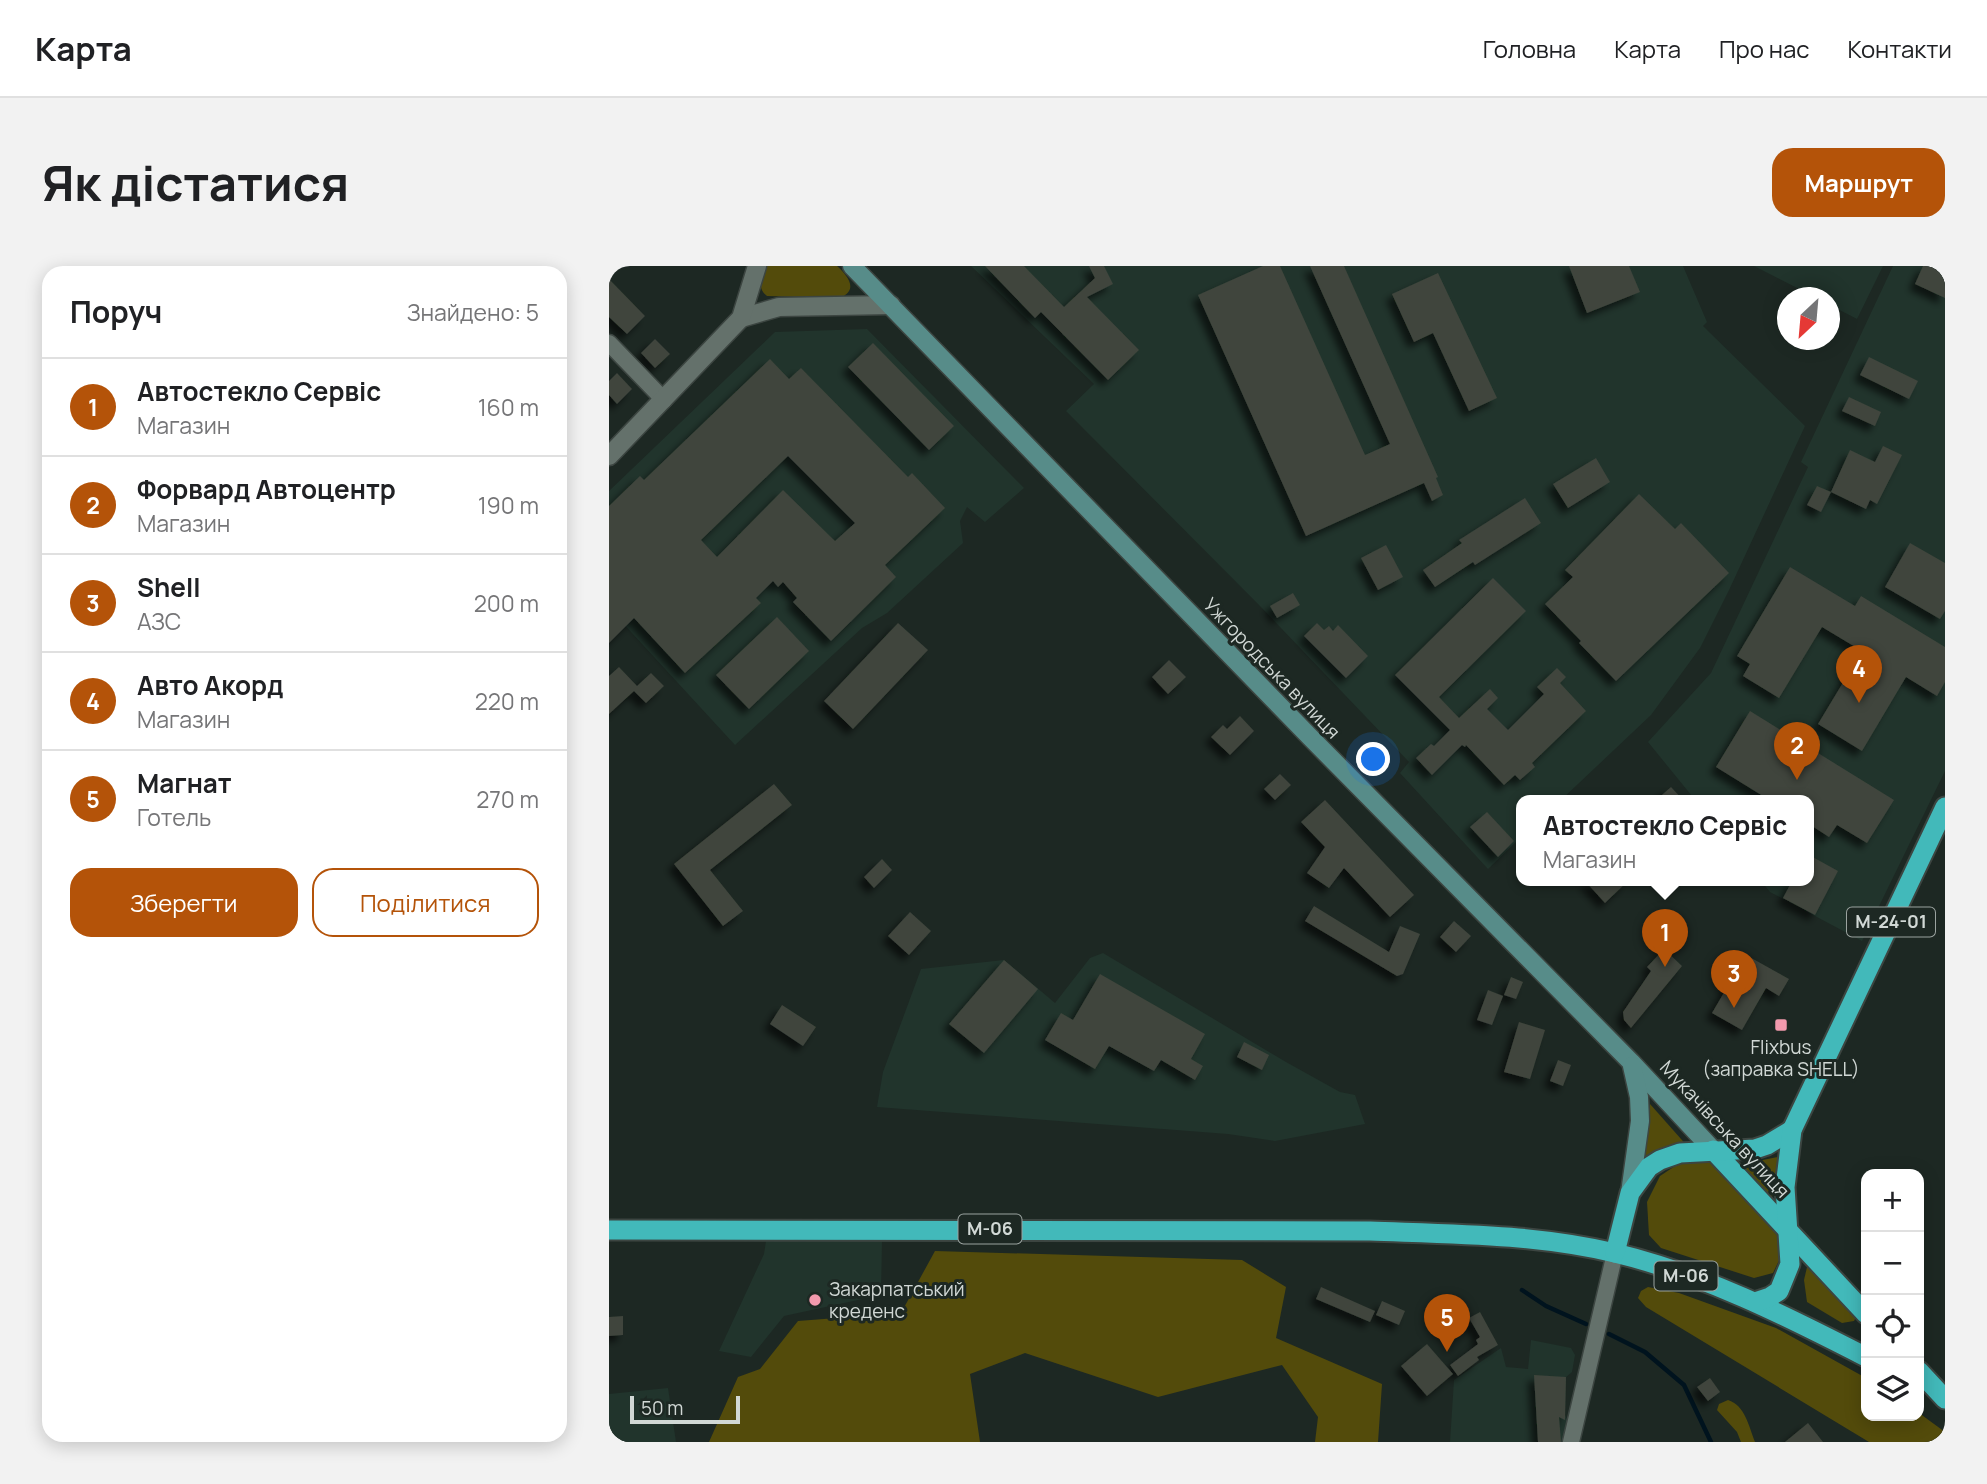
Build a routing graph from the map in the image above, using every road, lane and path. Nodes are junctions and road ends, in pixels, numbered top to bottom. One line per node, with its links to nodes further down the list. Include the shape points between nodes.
1 (757, 266): 4 (street)
2 (852, 266): 3 (main road, Ужгородська вулиця)
3 (891, 305): 4 (street, via 779,307); 9 (main road, Ужгородська вулиця)
4 (741, 318): 6 (street)
5 (609, 343): 6 (street)
6 (664, 400): 7 (street)
7 (609, 456)
8 (1945, 807): 10 (highway, М-24-01)
9 (1631, 1062): 11 (main road, Мукачівська вулиця); 12 (main road, via 1640,1121)
10 (1792, 1130): 11 (highway, via 1755,1149); 13 (highway, М-24-01, via 1785,1187)
11 (1713, 1150): 12 (highway, via 1660,1160); 13 (highway, Мукачівська вулиця)
12 (1630, 1193): 15 (highway)
13 (1787, 1227): 16 (highway, М-24-01, via 1790,1264 1785,1281 1779,1291); 17 (highway, Мукачівська вулиця)
14 (609, 1230): 15 (highway, М-06, via 1370,1231 1476,1236)
15 (1615, 1253): 16 (highway, М-06); 23 (street)
16 (1755, 1302): 18 (highway, М-06)
17 (1861, 1308)
18 (1861, 1355)
19 (1924, 1376): 21 (highway)
20 (1924, 1390): 22 (highway)
21 (1945, 1399)
22 (1945, 1405)
23 (1571, 1442)

